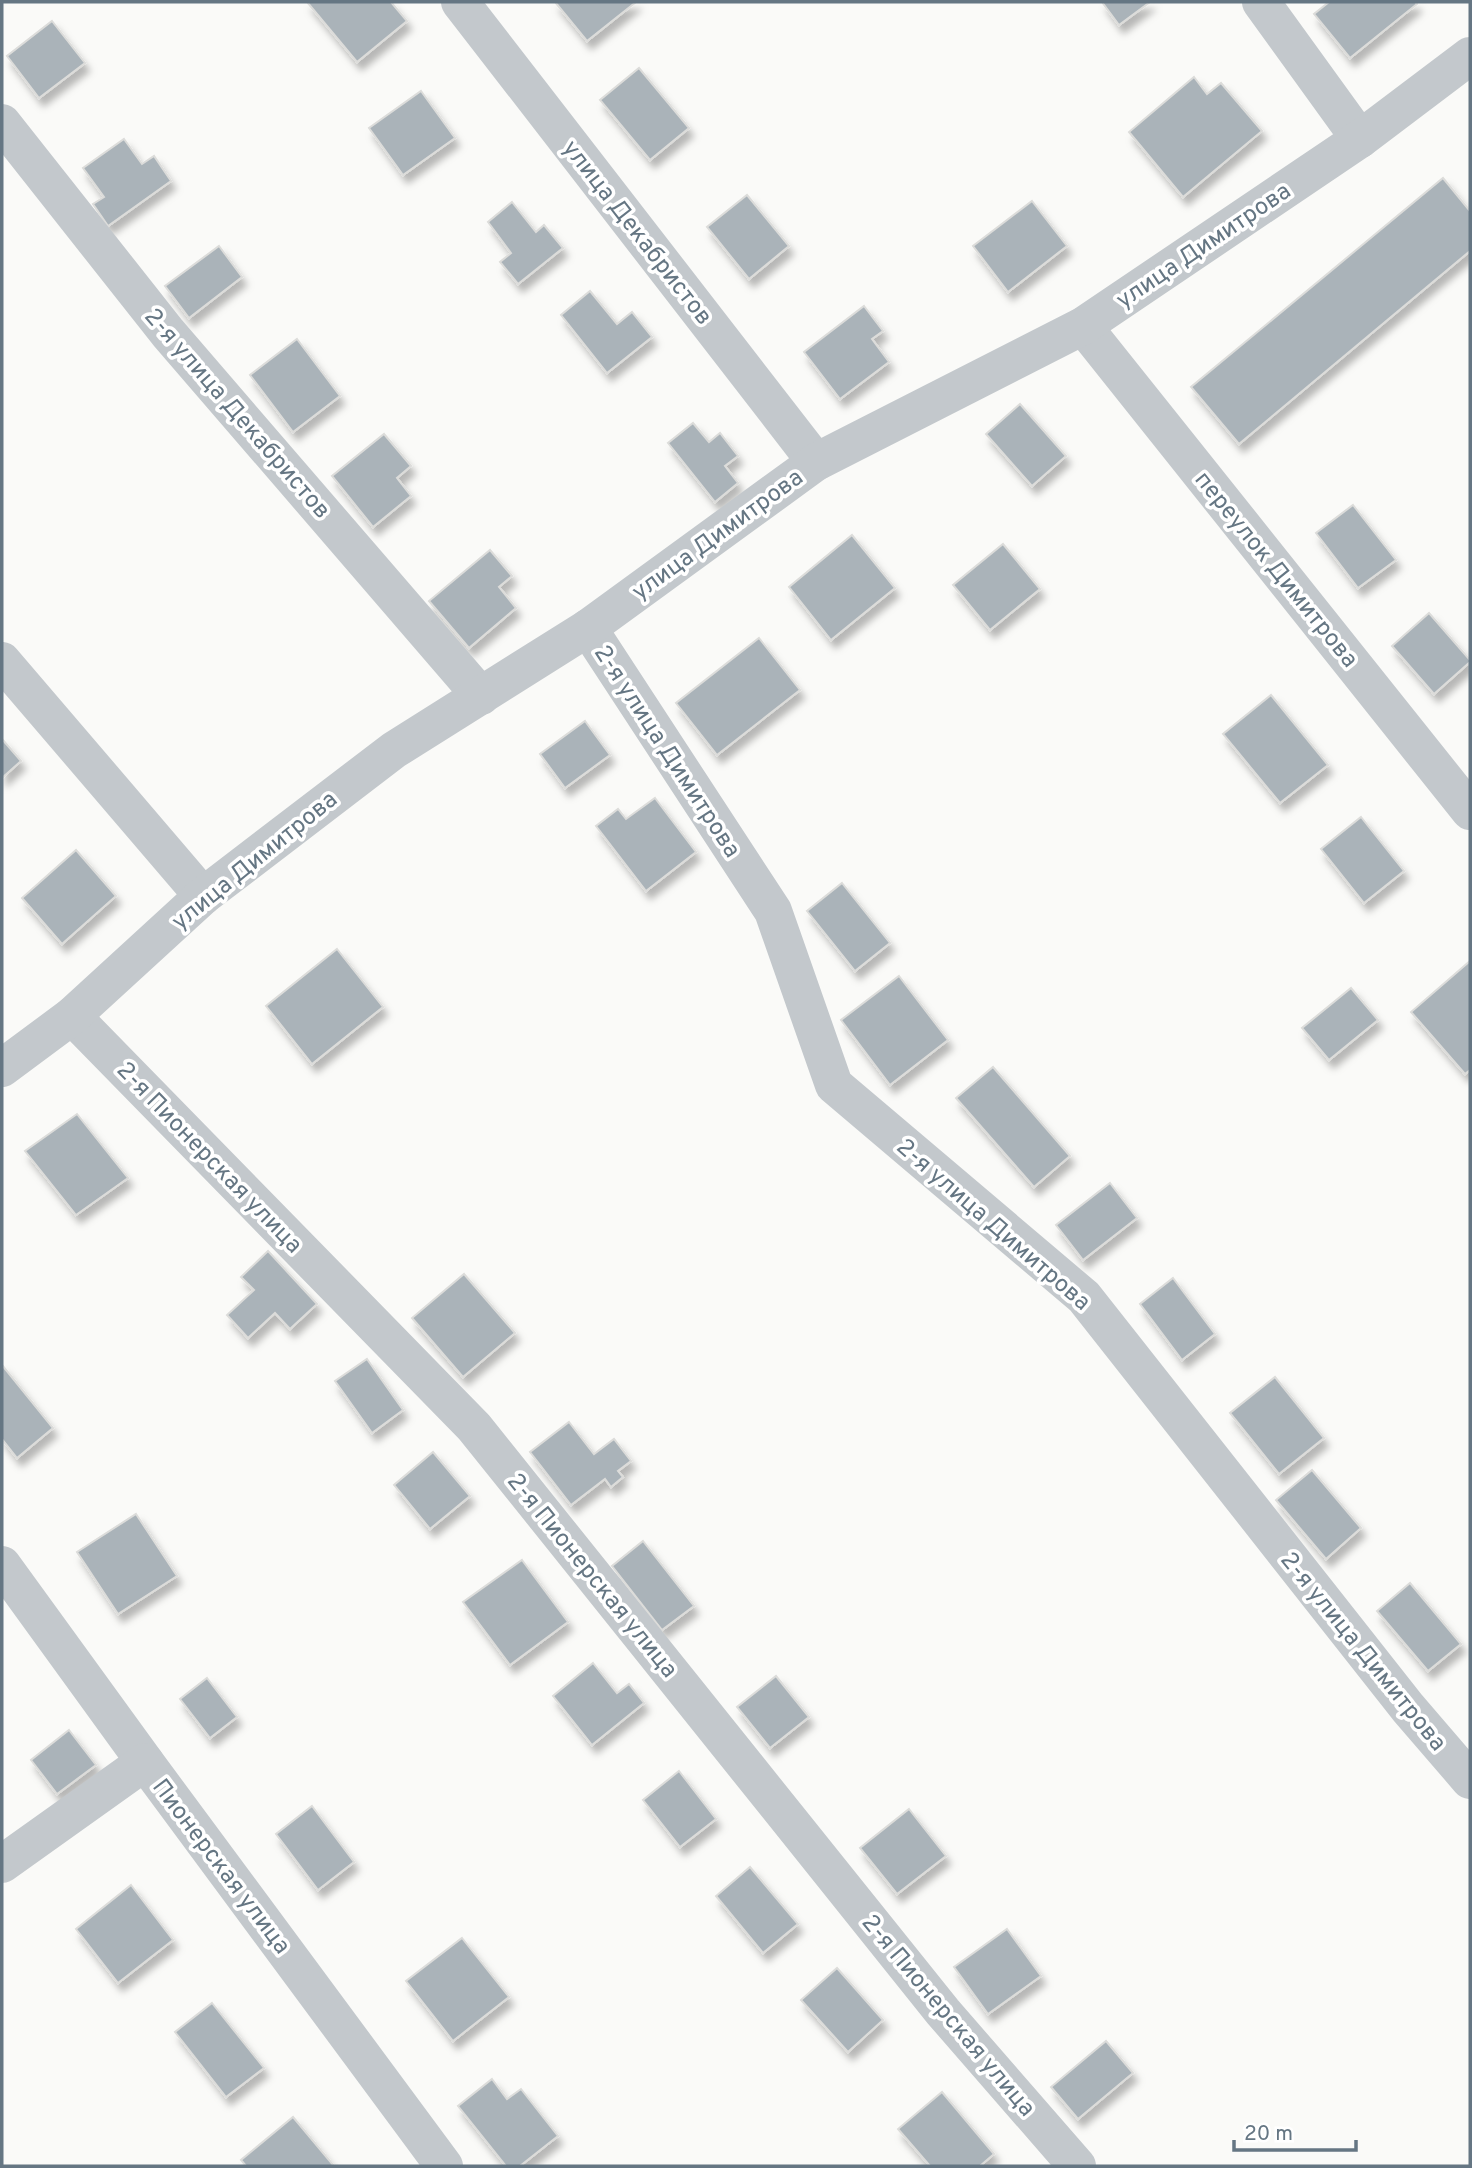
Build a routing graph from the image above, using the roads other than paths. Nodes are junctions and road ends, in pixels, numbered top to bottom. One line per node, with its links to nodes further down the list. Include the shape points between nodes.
1 (460, 2): 7 (street, улица Декабристов)
2 (1261, 2): 5 (street)
3 (1470, 56): 5 (street, улица Димитрова)
4 (2, 123): 10 (street, 2-я улица Декабристов, via 168,333)
5 (1360, 139): 6 (street, улица Димитрова)
6 (1083, 326): 7 (street, улица Димитрова); 11 (street, переулок Димитрова)
7 (816, 462): 8 (street, улица Димитрова)
8 (588, 628): 10 (street, улица Димитрова); 17 (street, 2-я улица Димитрова, via 773,911 834,1085 1084,1297 1399,1698)
9 (2, 661): 12 (street)
10 (481, 696): 12 (street, улица Димитрова, via 394,750)
11 (1470, 811)
12 (202, 897): 13 (street, улица Димитрова)
13 (72, 1016): 14 (street, улица Димитрова); 20 (street, 2-я Пионерская улица, via 474,1427 943,2012)
14 (2, 1068)
15 (2, 1565): 16 (street, Пионерская улица)
16 (145, 1762): 18 (street); 19 (street, Пионерская улица)
17 (1470, 1780)
18 (2, 1864)
19 (444, 2166)
20 (1077, 2166)

